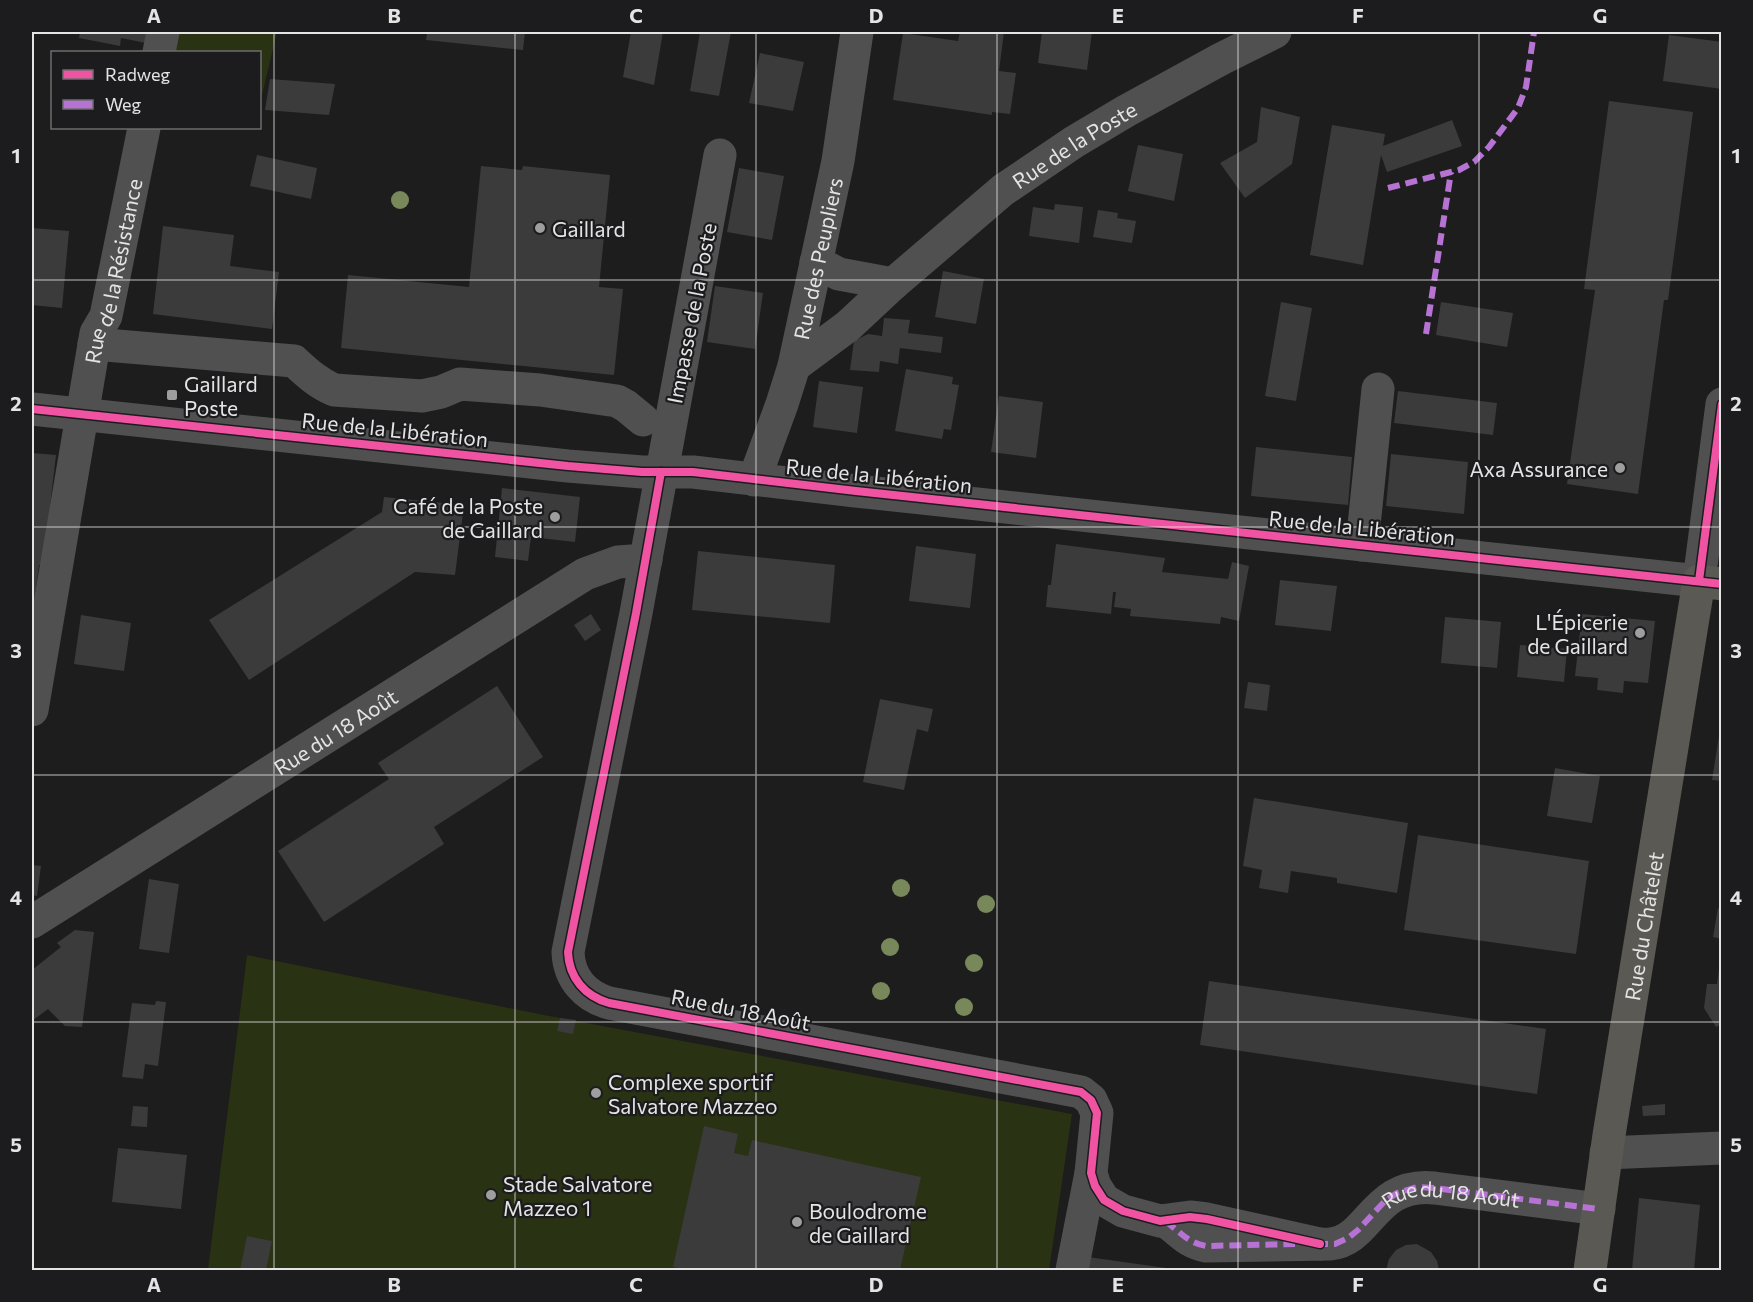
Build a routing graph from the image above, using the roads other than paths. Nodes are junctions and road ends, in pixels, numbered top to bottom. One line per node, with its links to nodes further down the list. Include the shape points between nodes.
1 (164, 32): 5 (street)
2 (857, 32): 8 (street, Rue des Peupliers, via 838,161)
3 (1275, 32): 4 (street, Rue de la Poste)
4 (1222, 45): 9 (street, Rue de la Poste, via 1003,190)
5 (159, 51)
6 (144, 129): 10 (street, Rue de la Résistance, via 106,316)
7 (720, 155): 17 (street, Impasse de la Poste)
8 (816, 262): 9 (street, via 839,274); 11 (street, Rue des Peupliers)
9 (893, 284): 11 (street, Rue de la Poste, via 848,326)
10 (94, 344): 15 (street, Rue de la Résistance); 16 (street, via 294,361 334,390 422,396 459,384 608,399 626,406)
11 (794, 366): 18 (street, Rue des Peupliers)
12 (1378, 389): 19 (street)
13 (1722, 404): 21 (street)
14 (32, 409): 15 (street, Rue de la Libération)
15 (82, 414): 17 (street, Rue de la Libération, via 568,466); 22 (street, Rue de la Résistance)
16 (643, 420)
17 (661, 472): 18 (street, Rue de la Libération); 20 (street, Rue du 18 Août)
18 (754, 480): 19 (street, Rue de la Libération)
19 (1362, 545): 21 (street, Rue de la Libération)
20 (646, 560): 23 (street, Rue du 18 Août, via 618,562 585,574); 26 (street, Rue du 18 Août, via 567,952 578,984 609,1003 1081,1092 1091,1100 1097,1113)
21 (1710, 582): 25 (main road, Rue du Châtelet)
22 (32, 711)
23 (32, 922)
24 (1722, 1148): 25 (street)
25 (1606, 1153): 27 (main road, Rue du Châtelet)
26 (1092, 1173): 27 (street, Rue du 18 Août, via 1097,1191 1108,1203 1139,1216 1165,1221 1207,1219 1320,1244 1335,1244 1348,1238 1391,1196 1417,1187); 28 (street)
27 (1599, 1209): 29 (main road, Rue du Châtelet)
28 (1072, 1270)
29 (1590, 1270)

